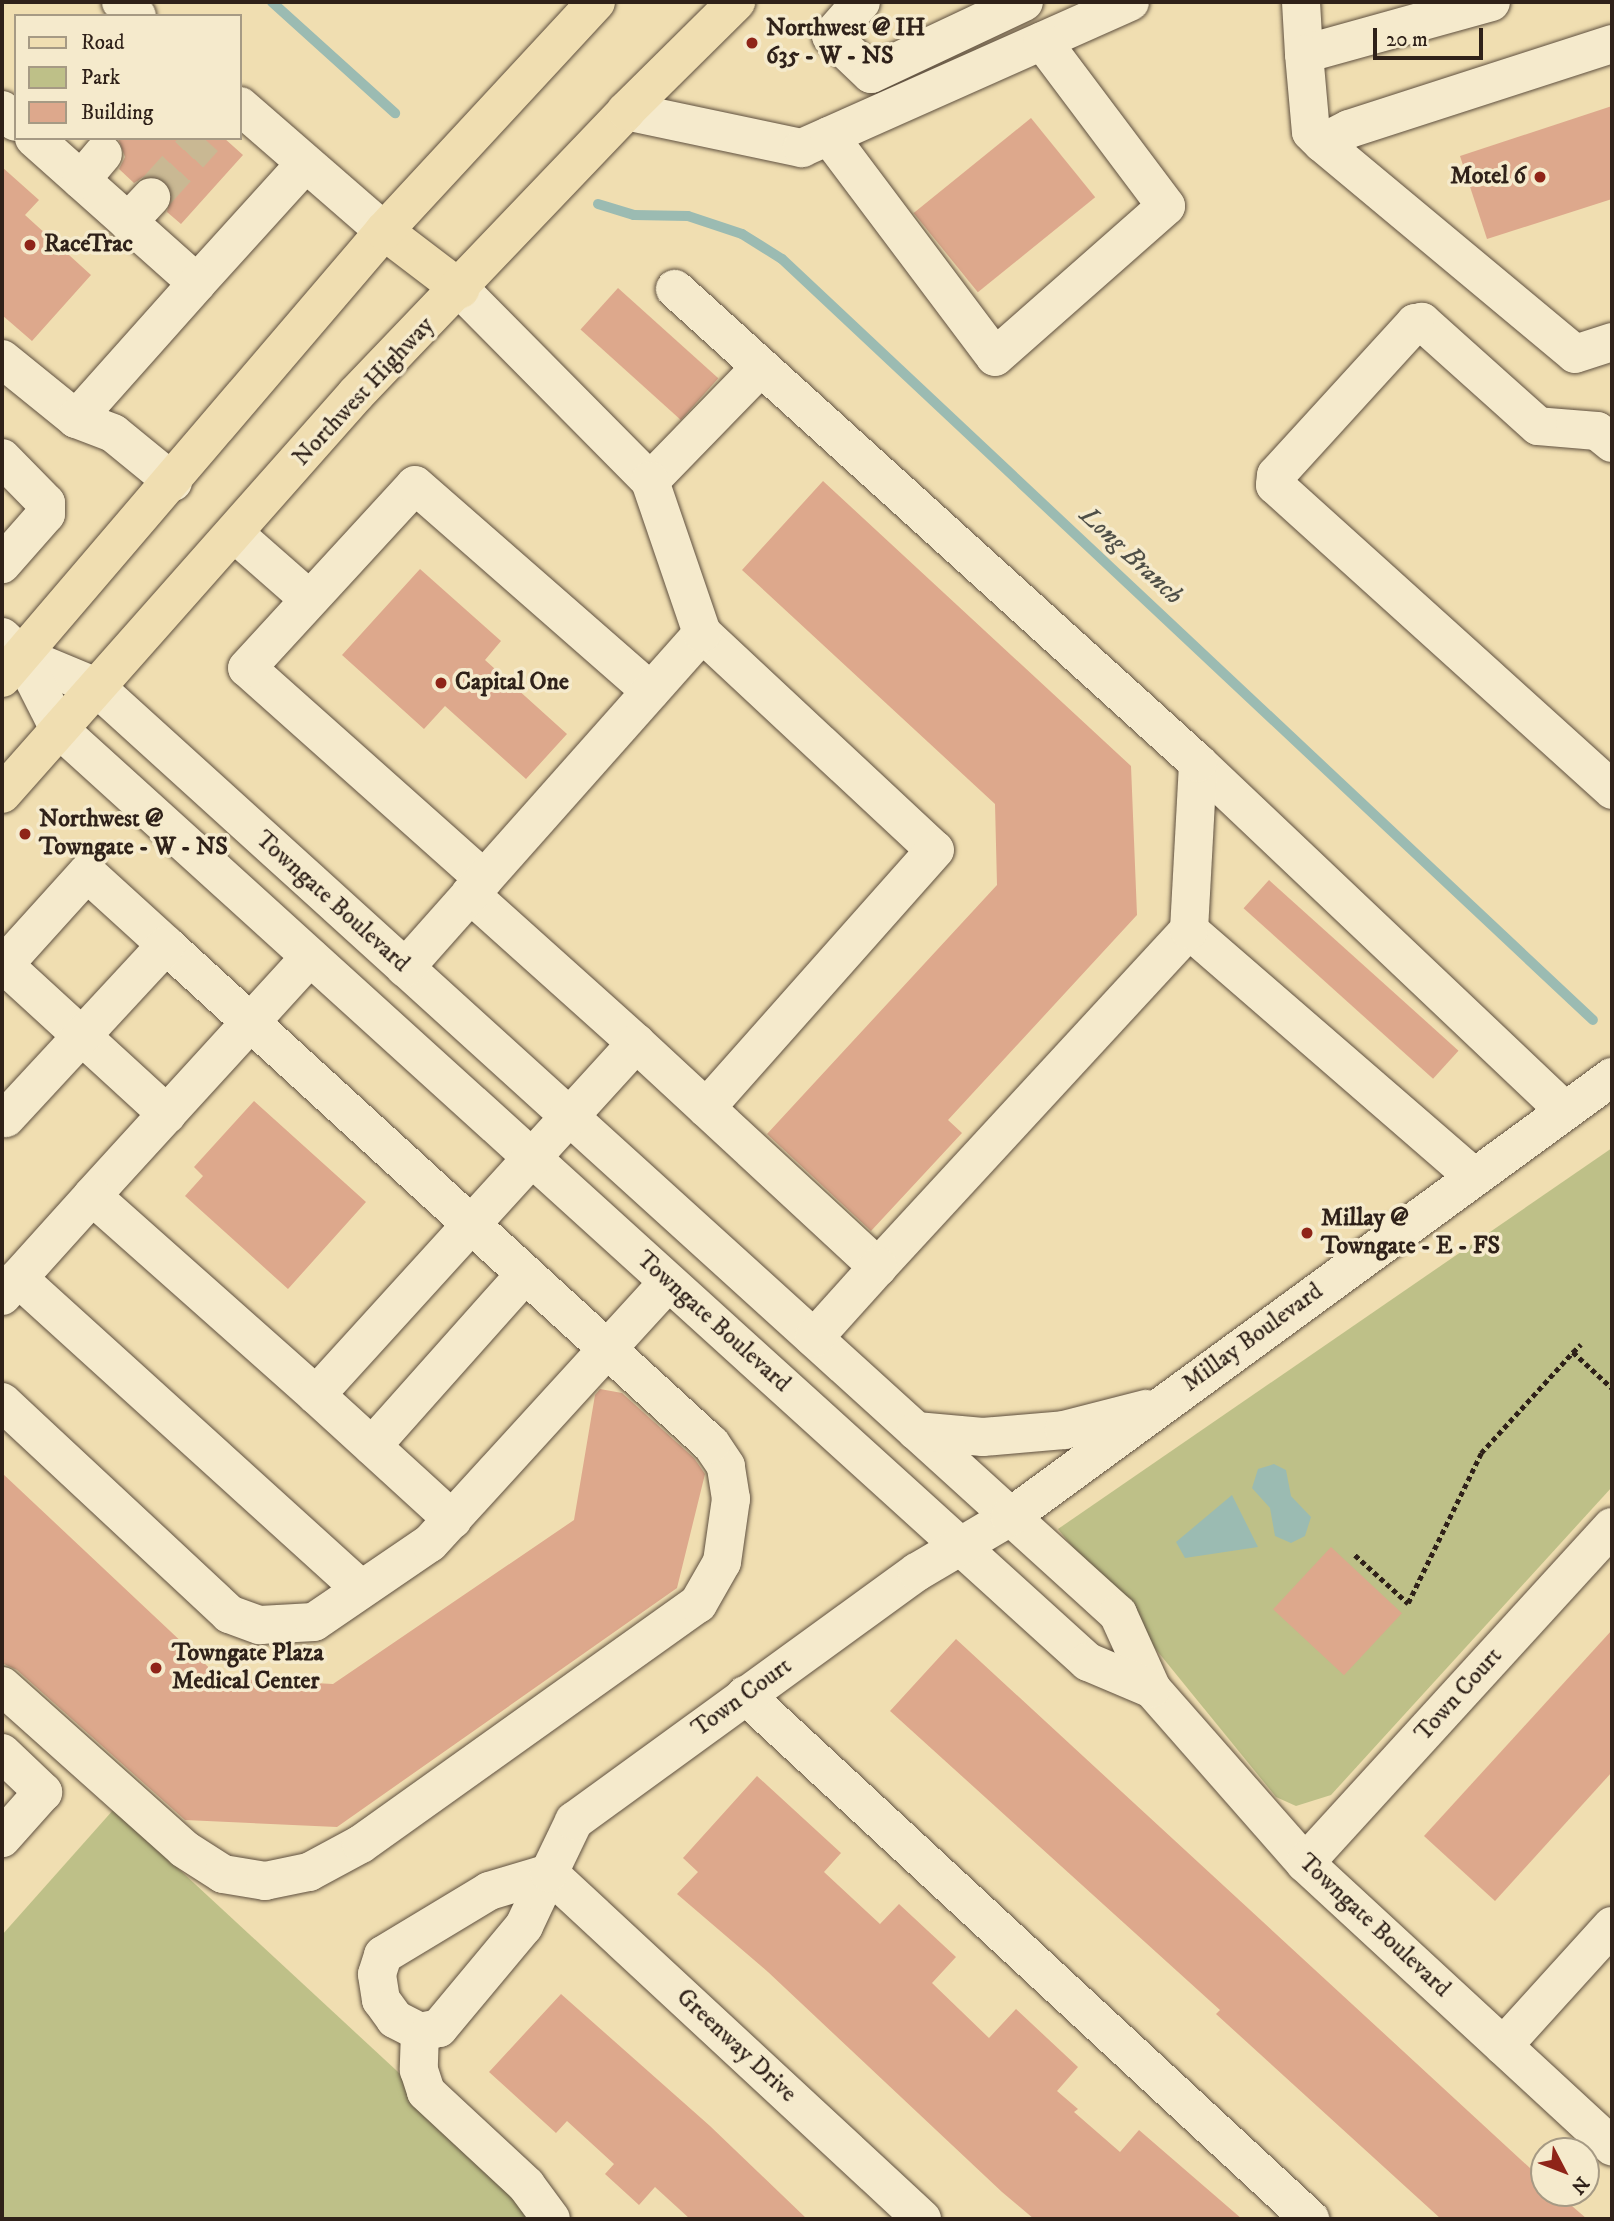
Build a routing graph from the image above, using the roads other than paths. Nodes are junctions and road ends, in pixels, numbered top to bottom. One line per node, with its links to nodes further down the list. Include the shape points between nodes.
1 (121, 2): 9 (street)
2 (596, 2): 21 (main road)
3 (736, 2): 16 (main road, Northwest Highway)
4 (861, 2): 13 (street, via 831,36)
5 (1024, 2): 13 (street)
6 (1130, 2): 10 (street)
7 (1301, 2): 12 (street)
8 (1491, 2): 12 (street)
9 (135, 14)
10 (1042, 41): 14 (street); 17 (street, via 1166,206 995,357)
11 (1612, 44): 19 (street, via 1349,129)
12 (1304, 54): 19 (street, via 1311,132)
13 (871, 74): 14 (street)
14 (899, 105): 17 (street)
15 (242, 108): 20 (street)
16 (626, 111): 17 (street, via 802,148); 23 (main road, Northwest Highway)
17 (829, 136)
18 (38, 140): 22 (street, via 92,167 140,210)
19 (1322, 143): 25 (street, via 1575,355)
20 (305, 164): 21 (street); 22 (street)
21 (384, 231): 23 (main road); 32 (main road)
22 (197, 283): 28 (street)
23 (460, 289): 31 (street); 33 (main road, Northwest Highway, via 356,394)
24 (675, 289): 27 (street)
25 (1612, 342)
26 (2, 359): 28 (street)
27 (761, 367): 31 (street); 41 (street)
28 (76, 419): 32 (street, via 113,433)
29 (1612, 443): 42 (street, via 1597,431 1538,426 1422,322 1415,323 1276,475 1275,485)
30 (2, 458): 34 (street, via 46,503 46,514)
31 (650, 481): 36 (street)
32 (173, 482): 37 (main road)
33 (235, 534): 35 (street); 38 (main road, Northwest Highway)
34 (2, 565)
35 (309, 599): 39 (street, via 415,485); 44 (street, via 247,668)
36 (702, 633): 39 (street); 54 (street, via 935,850)
37 (8, 657): 38 (street, Towngate Boulevard); 40 (street, Towngate Boulevard)
38 (96, 687): 40 (main road, Northwest Highway); 49 (street, Towngate Boulevard)
39 (650, 691): 44 (street)
40 (59, 729): 43 (main road, Northwest Highway); 47 (street, Towngate Boulevard)
41 (1198, 763): 45 (street); 55 (street)
42 (1612, 790)
43 (2, 794)
44 (477, 886): 49 (street); 52 (street)
45 (1189, 930): 60 (street); 63 (street)
46 (166, 945): 48 (street, via 87,873); 50 (street); 51 (street)
47 (310, 957): 50 (street); 59 (street, Towngate Boulevard)
48 (3, 965): 51 (street)
49 (405, 968): 57 (street, Towngate Boulevard)
50 (250, 1023): 56 (street); 62 (street)
51 (82, 1036): 56 (street); 58 (street)
52 (636, 1043): 54 (street); 57 (street)
53 (1612, 1077): 55 (street, Millay Boulevard)
54 (706, 1108): 63 (street)
55 (1564, 1110): 60 (street, Millay Boulevard)
56 (167, 1114): 61 (street)
57 (569, 1116): 59 (street); 67 (street, Towngate Boulevard)
58 (6, 1118)
59 (531, 1158): 62 (street); 66 (street, Towngate Boulevard)
60 (1474, 1177): 71 (street, Millay Boulevard)
61 (92, 1196): 64 (street); 69 (street)
62 (470, 1225): 65 (street); 69 (street)
63 (878, 1267): 67 (street)
64 (12, 1272): 78 (street)
65 (525, 1274): 68 (street); 73 (street)
66 (668, 1282): 68 (street); 77 (street, Towngate Boulevard)
67 (814, 1338): 72 (street, Towngate Boulevard)
68 (608, 1348): 75 (street); 79 (street, via 710,1444 726,1466 731,1499 722,1562 709,1590 698,1604 361,1844 309,1872 265,1881 223,1874 184,1849)
69 (316, 1395): 73 (street)
70 (2, 1402): 78 (street, via 229,1614 260,1625 314,1622)
71 (1165, 1404): 72 (street, via 1064,1430 983,1437); 74 (street, Millay Boulevard)
72 (916, 1431): 74 (street, Towngate Boulevard)
73 (372, 1446): 75 (street)
74 (1010, 1517): 77 (street, Millay Boulevard); 80 (street, Towngate Boulevard, via 1118,1614)
75 (453, 1520): 78 (street, via 429,1543)
76 (1612, 1527): 84 (street, Town Court)
77 (962, 1549): 80 (street, Towngate Boulevard, via 1088,1662); 81 (street, Town Court, via 917,1572)
78 (361, 1589)
79 (2, 1686)
80 (1152, 1689): 84 (street, Towngate Boulevard)
81 (745, 1695): 85 (street, Town Court, via 573,1821 556,1849); 92 (street)
82 (2, 1753): 83 (street, via 43,1792)
83 (2, 1838)
84 (1305, 1863): 88 (street, Towngate Boulevard)
85 (549, 1873): 87 (street, Town Court, via 524,1926 439,2028); 87 (street, via 489,1891 383,1955 377,1974 381,2000 395,2019); 91 (street, Greenway Drive)
86 (1612, 1926): 88 (street)
87 (420, 2032): 90 (street, via 419,2070 426,2092 526,2185)
88 (1503, 2046): 89 (street, Towngate Boulevard)
89 (1612, 2146)
90 (551, 2219)
91 (922, 2219)
92 (1310, 2219)

